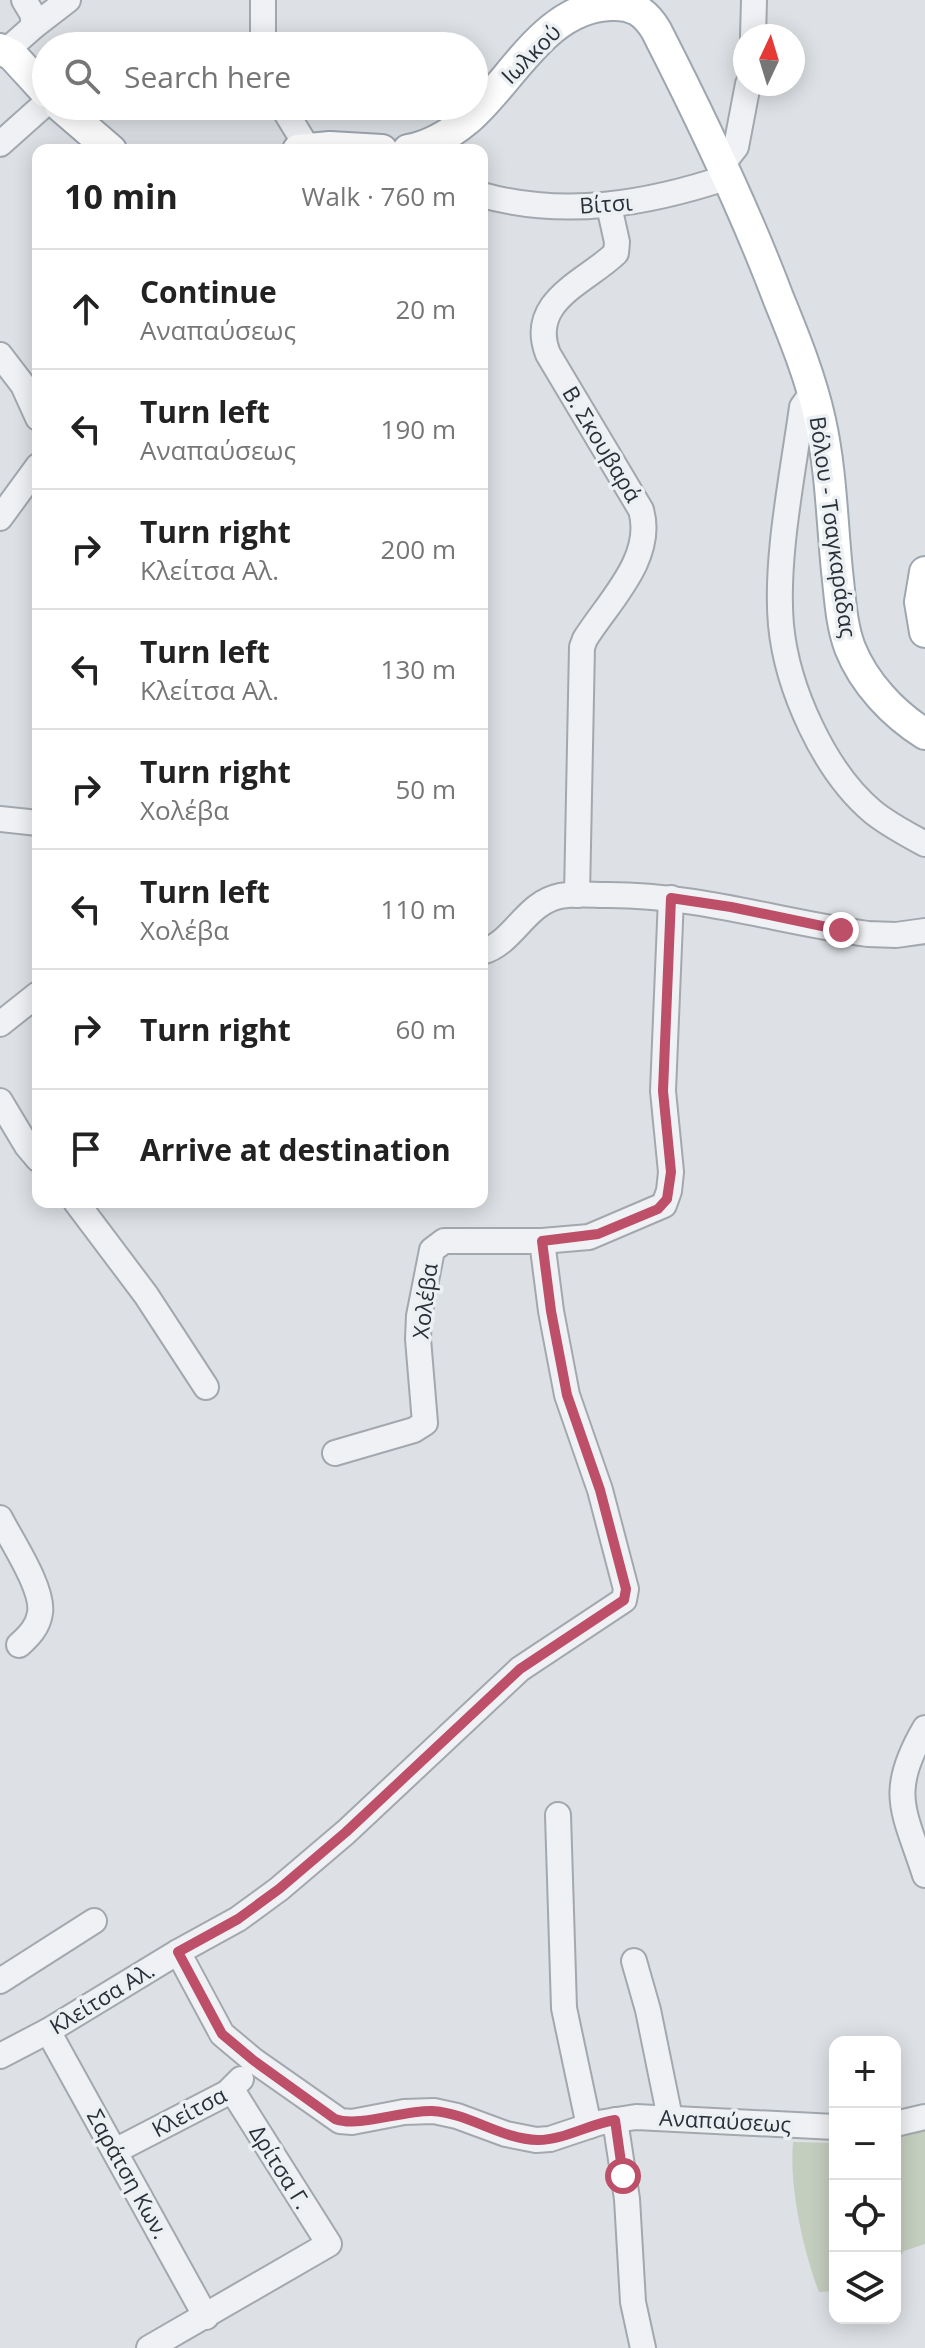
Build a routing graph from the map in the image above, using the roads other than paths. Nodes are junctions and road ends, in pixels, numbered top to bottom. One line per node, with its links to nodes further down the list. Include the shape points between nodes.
1 (24, 0): 6 (street)
2 (68, 0): 6 (street)
3 (263, 0): 7 (street)
4 (754, 0): 5 (street)
5 (753, 24)
6 (33, 27): 8 (street)
7 (263, 32)
8 (3, 50): 9 (main road)
9 (32, 78)
10 (488, 96): 20 (main road, Ιωλκού, via 563,22 594,7 626,5 646,15 656,30)
11 (746, 96): 20 (street, via 736,147)
12 (32, 115): 16 (street)
13 (76, 120): 17 (main road)
14 (289, 120): 18 (street)
15 (466, 120): 19 (main road, Ιωλκού)
16 (0, 144)
17 (104, 144)
18 (301, 144)
19 (428, 144)
20 (725, 171): 22 (street, Βίτσι, via 658,198); 24 (main road, Βόλου - Τσαγκαράδας, via 762,254)
21 (488, 196): 22 (street, Βίτσι, via 540,205)
22 (609, 206): 34 (street, Β. Σκουβαρά, via 616,253 566,291 542,329 548,354 641,510 644,526 637,559 582,647)
23 (0, 355): 25 (street)
24 (812, 393): 30 (main road, Βόλου - Τσαγκαράδας, via 822,433 847,639 879,693); 33 (street, via 802,407 783,557 781,624 789,666 834,768 873,811)
25 (32, 405)
26 (32, 474): 27 (street)
27 (0, 518)
28 (925, 572): 29 (main road, via 920,602)
29 (925, 632)
30 (925, 734)
31 (0, 819): 32 (street)
32 (32, 822)
33 (925, 844)
34 (577, 895): 35 (street); 37 (street, via 538,905)
35 (671, 898): 36 (street, via 868,934); 43 (street, Χολέβα, via 663,1091 671,1172 667,1199 658,1209 598,1234)
36 (925, 931)
37 (488, 950)
38 (32, 999): 39 (street)
39 (0, 1024)
40 (0, 1101): 41 (street)
41 (32, 1152)
42 (81, 1208): 44 (street)
43 (542, 1241): 45 (street, Χολέβα, via 444,1241 434,1247 418,1327 425,1423); 52 (street, Κλείτσα Αλ., via 567,1395 606,1511 626,1589 624,1600 520,1669 279,1889)
44 (206, 1387)
45 (335, 1453)
46 (0, 1518): 47 (street, via 40,1600 36,1625)
47 (19, 1645)
48 (925, 1728): 50 (street, via 901,1789 906,1824)
49 (558, 1815): 63 (street, via 564,2008)
50 (925, 1875)
51 (94, 1921): 54 (street)
52 (178, 1952): 55 (street, Κλείτσα Αλ.); 57 (street, Αναπαύσεως, via 215,2025)
53 (634, 1961): 60 (street)
54 (0, 1981)
55 (48, 2031): 56 (street, Κλείτσα Αλ.); 65 (street, Σαράτση Κων.)
56 (0, 2056)
57 (253, 2060): 58 (street, Κλείτσα); 63 (street, Αναπαύσεως, via 344,2122 434,2111 536,2140)
58 (232, 2090): 65 (street, Κλείτσα); 66 (street, Δρίτσα Γ., via 329,2244)
59 (925, 2117): 62 (street)
60 (670, 2118): 61 (street, Αναπαύσεως); 64 (street, Αναπαύσεως)
61 (615, 2120): 63 (street, Αναπαύσεως); 68 (street, via 627,2199 633,2302)
62 (901, 2123)
63 (589, 2126)
64 (829, 2127)
65 (115, 2151): 66 (street, Σαράτση Κων.)
66 (206, 2317): 67 (street)
67 (149, 2348)
68 (643, 2348)

